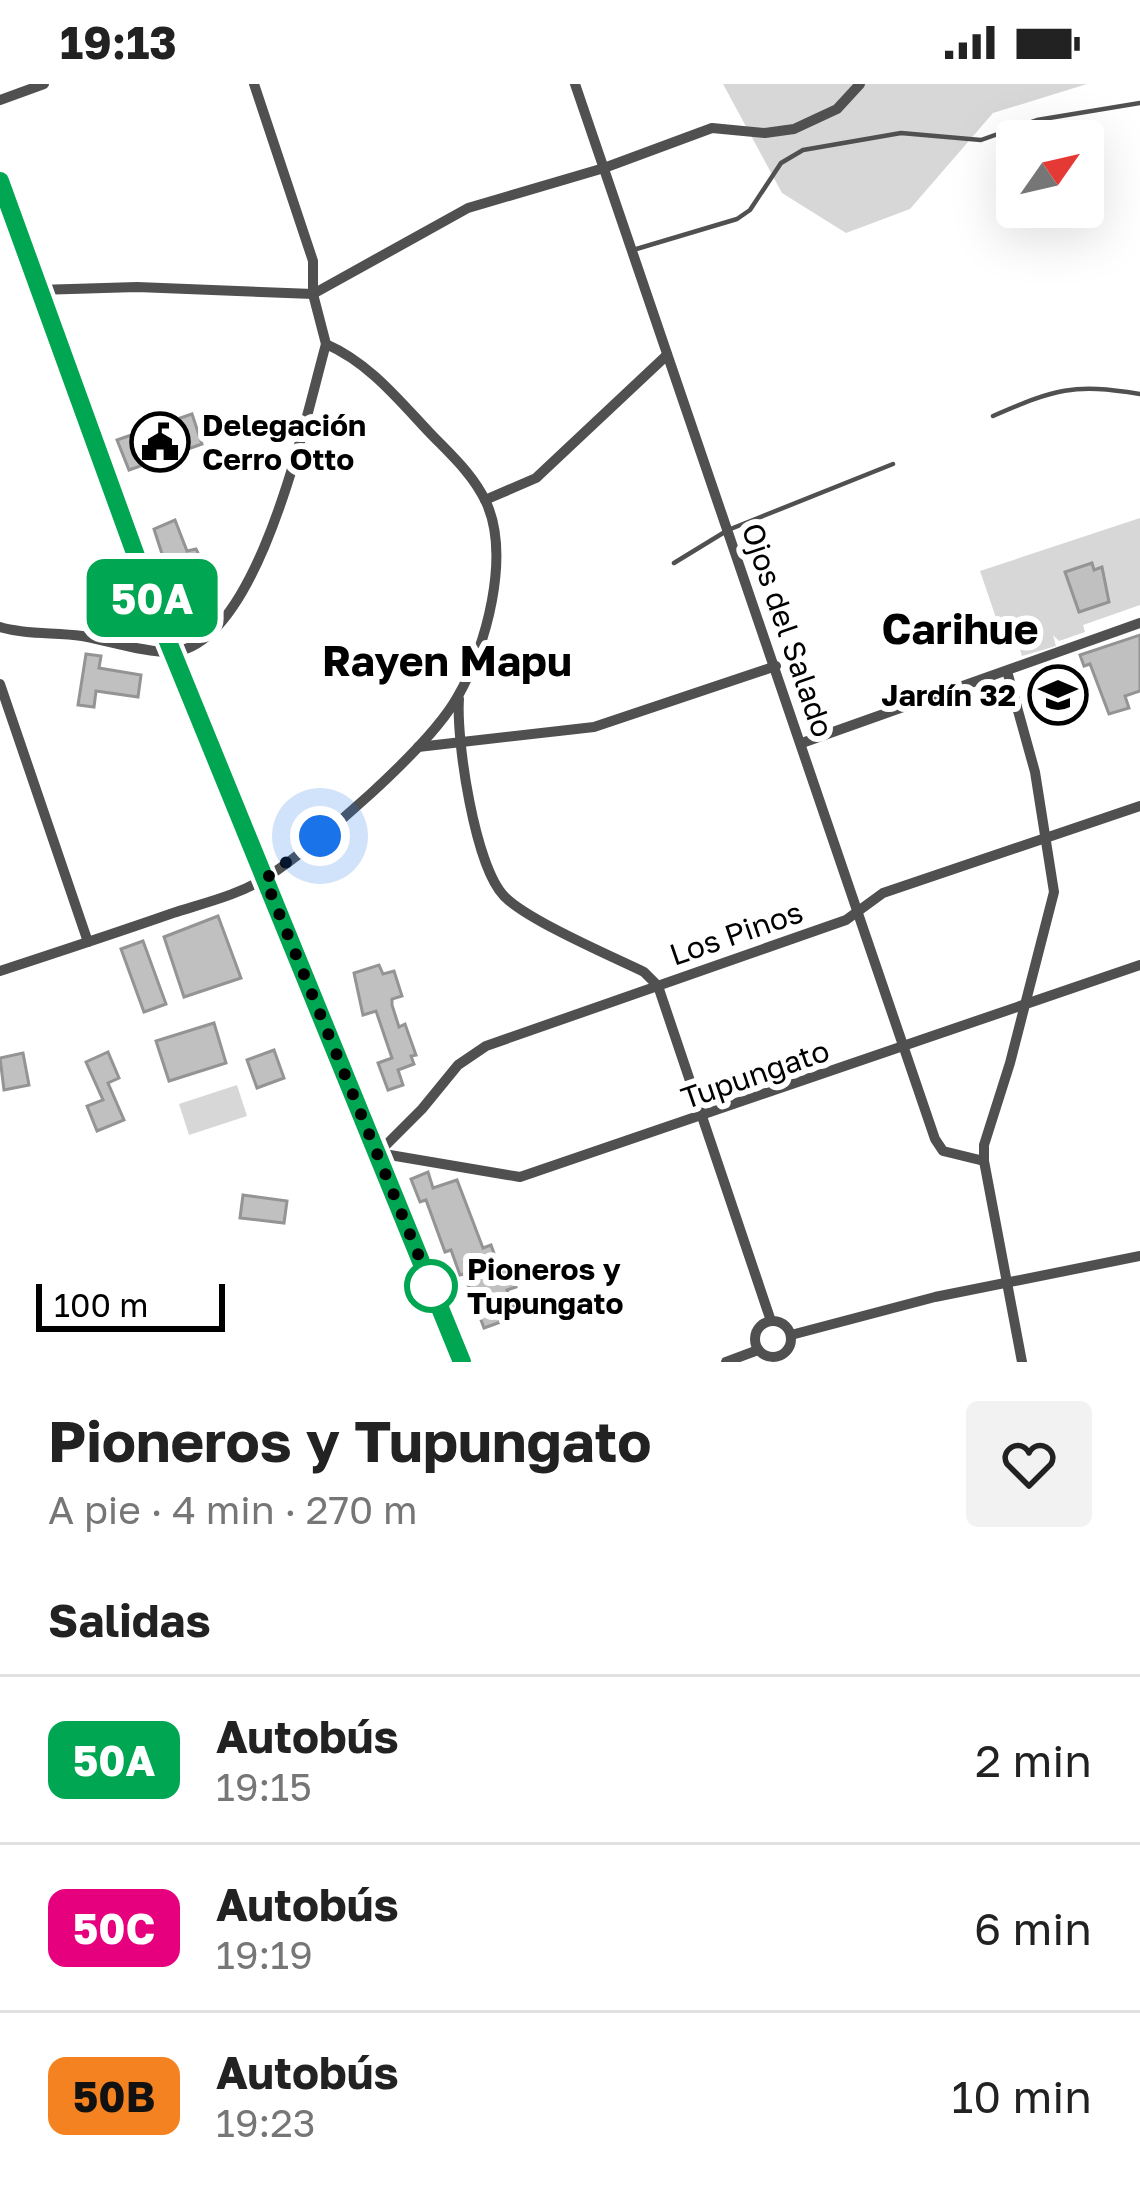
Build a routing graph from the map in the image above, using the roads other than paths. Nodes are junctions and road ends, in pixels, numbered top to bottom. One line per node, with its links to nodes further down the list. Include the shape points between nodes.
1 (44, 84): 5 (street)
2 (254, 84): 11 (street, via 313,261)
3 (575, 84): 7 (street, Ojos del Salado)
4 (860, 84): 7 (street, via 837,109 794,129 712,128)
5 (0, 100)
6 (1140, 103): 9 (lane, via 1036,120 981,140 901,133 803,150 781,164 737,220)
7 (604, 168): 9 (street, Ojos del Salado); 11 (street, via 468,208)
8 (0, 181): 10 (main road)
9 (632, 250): 13 (street, Ojos del Salado)
10 (38, 290): 11 (street); 22 (main road)
11 (313, 294): 12 (street)
12 (326, 344): 17 (street, via 368,367); 22 (street, via 278,511 247,586 213,635)
13 (668, 356): 17 (street, via 536,478); 18 (street, Ojos del Salado)
14 (1140, 394): 15 (lane, via 1064,388)
15 (993, 416)
16 (893, 464): 18 (lane)
17 (485, 500): 26 (street, via 496,556 493,599)
18 (728, 530): 19 (lane); 23 (street, Ojos del Salado)
19 (674, 563)
20 (1140, 623): 24 (street)
21 (0, 627): 22 (street)
22 (173, 652): 32 (main road)
23 (776, 666): 27 (street, via 594,727); 28 (street, Ojos del Salado)
24 (1007, 671): 28 (street); 31 (street)
25 (0, 684): 34 (street)
26 (459, 695): 27 (street); 29 (street)
27 (458, 742): 29 (street); 37 (street, via 491,877 503,896)
28 (802, 743): 33 (street, Ojos del Salado)
29 (418, 747): 32 (street)
30 (1140, 806): 31 (street, Los Pinos)
31 (1046, 837): 33 (street, Los Pinos, via 883,893); 38 (street, via 1052,909)
32 (265, 879): 34 (street); 41 (main road)
33 (859, 911): 37 (street, Los Pinos); 39 (street, Ojos del Salado)
34 (88, 942): 36 (street)
35 (1140, 965): 38 (street, Tupungato)
36 (0, 971)
37 (658, 986): 40 (street); 41 (street, Los Pinos, via 472,1054)
38 (1025, 1004): 39 (street, Tupungato); 42 (street)
39 (904, 1048): 40 (street, Tupungato); 42 (street, Ojos del Salado, via 935,1139 944,1151)
40 (702, 1117): 41 (street, Tupungato, via 520,1178); 45 (street)
41 (378, 1153): 49 (main road)
42 (984, 1161): 44 (street)
43 (1140, 1256): 44 (street)
44 (1006, 1281): 46 (street); 51 (street)
45 (771, 1321): 46 (street); 47 (street, via 756,1331)
46 (791, 1334): 48 (street)
47 (758, 1350): 48 (street); 50 (street)
48 (777, 1360)
49 (461, 1362)
50 (725, 1362)
51 (1022, 1362)

